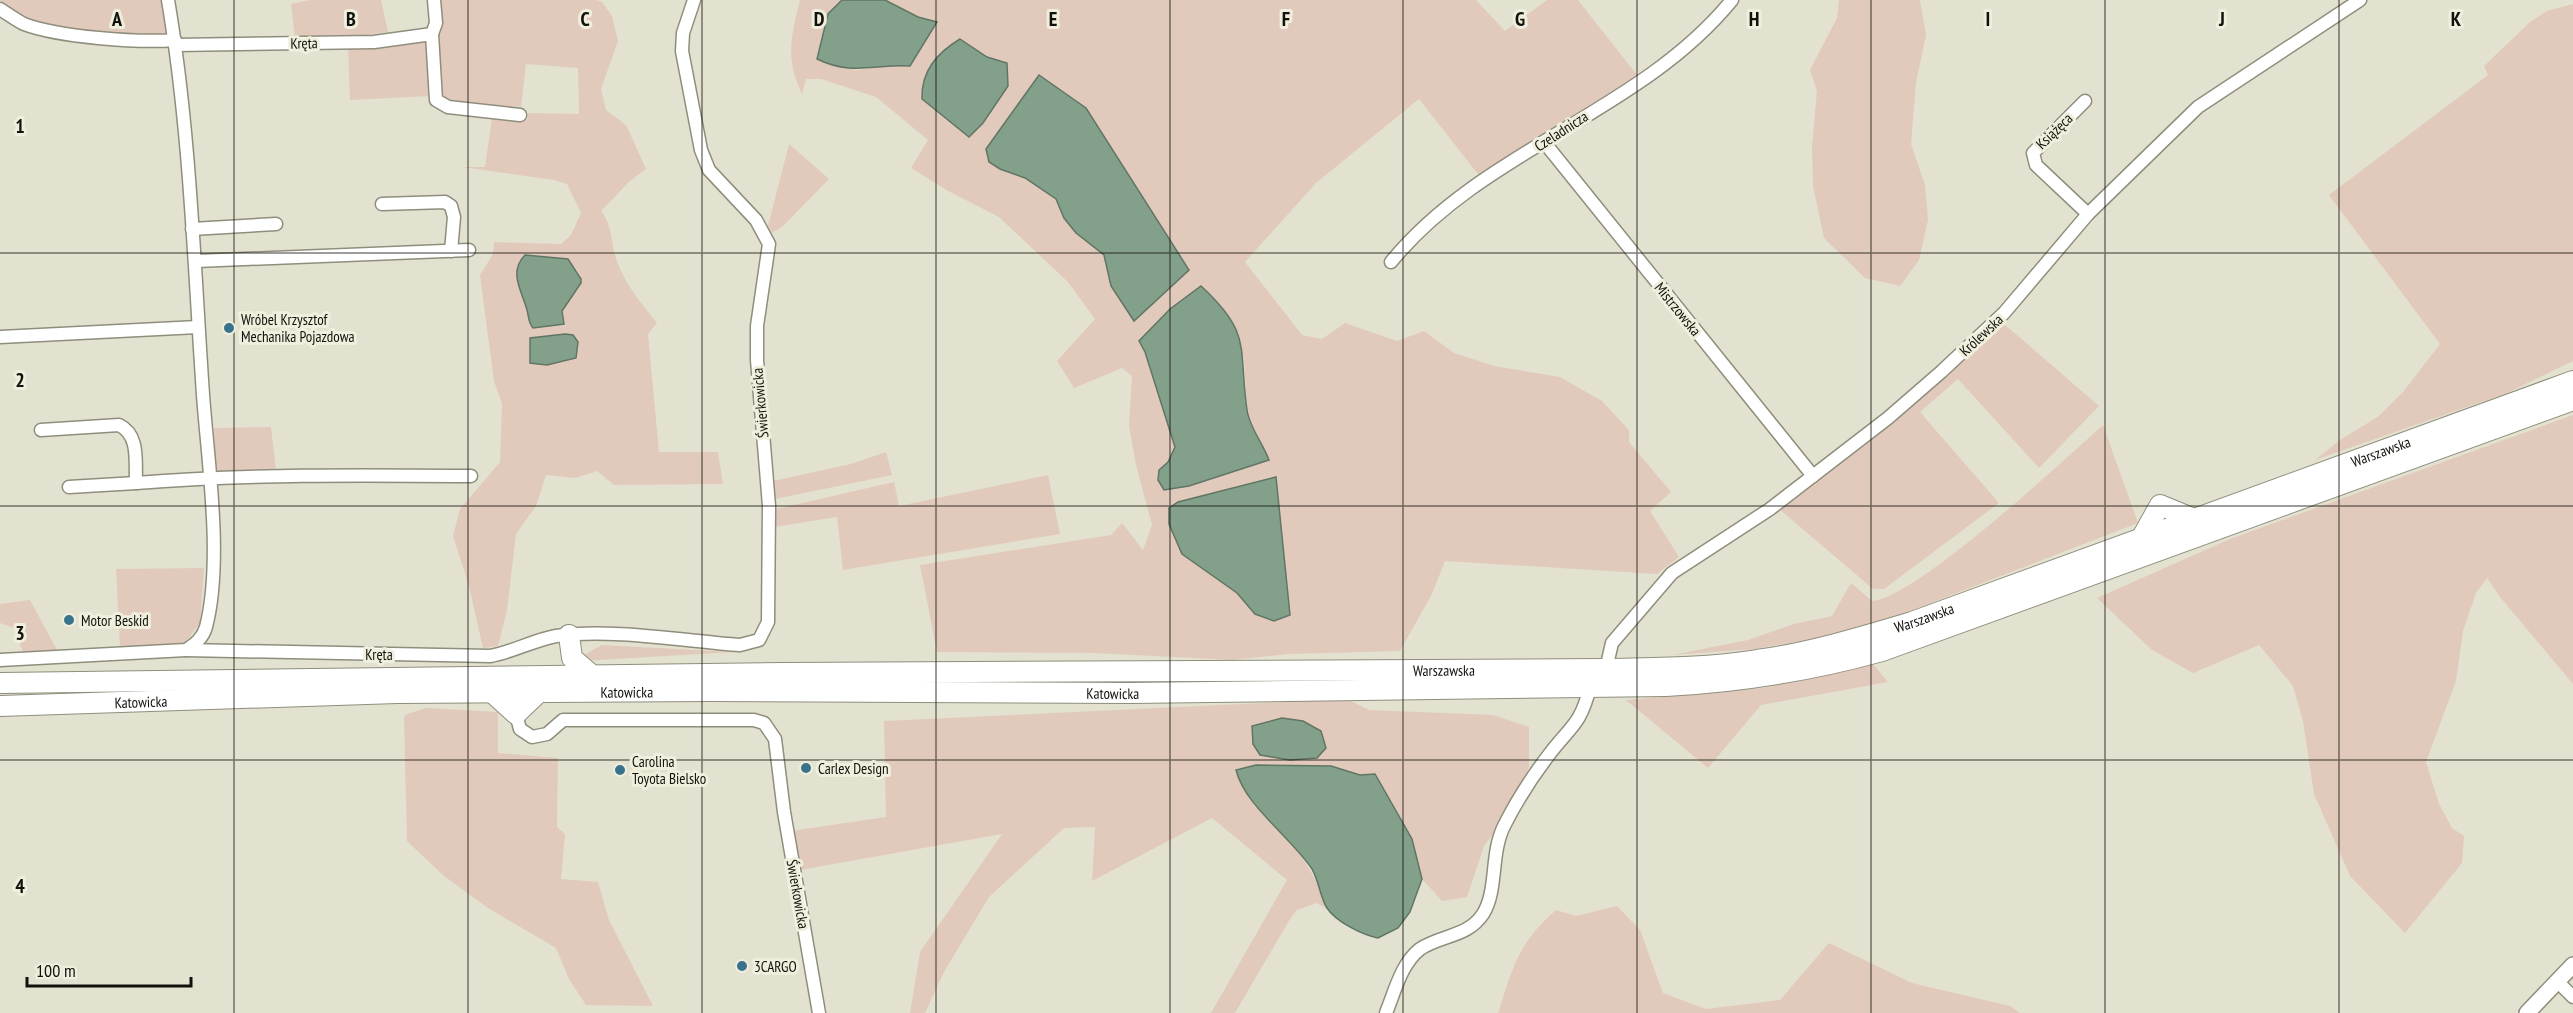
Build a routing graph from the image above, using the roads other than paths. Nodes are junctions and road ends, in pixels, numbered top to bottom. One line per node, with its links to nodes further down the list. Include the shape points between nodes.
1 (168, 0): 8 (street)
2 (434, 0): 7 (street, via 436,23)
3 (694, 0): 30 (street, Świerkowicka, via 683,33 682,51 701,150 709,170 756,220 769,244 757,326 768,486 768,622 759,640 740,645)
4 (1732, 0): 11 (street, Czeladnicza, via 1712,25 1677,56)
5 (2360, 0): 13 (street, Królewska, via 2198,107)
6 (0, 9): 8 (street, Kręta, via 23,24 51,30)
7 (432, 34): 8 (street, Kręta, via 374,42); 10 (street, via 436,100 448,107)
8 (175, 43): 15 (street)
9 (2085, 101): 13 (street, Książęca, via 2032,153 2036,165)
10 (520, 115)
11 (1544, 142): 19 (street, Czeladnicza, via 1434,216); 26 (street, Mistrzowska)
12 (382, 204): 17 (street, via 445,202 452,206)
13 (2088, 214): 26 (street, Królewska, via 1996,320 1888,418)
14 (276, 224): 15 (street)
15 (192, 229): 18 (street)
16 (469, 250): 17 (street)
17 (451, 251): 18 (street)
18 (196, 261): 20 (street)
19 (1391, 262)
20 (198, 327): 21 (street); 27 (street)
21 (0, 338)
22 (2573, 381): 33 (main road, Warszawska, via 2194,519 2160,505 2141,539 1846,642 1756,661)
23 (2573, 400): 37 (main road, Warszawska, via 1881,651 1798,672 1727,683)
24 (41, 430): 28 (street, via 119,425 129,430 133,437)
25 (471, 476): 27 (street)
26 (1813, 476): 33 (street, Królewska, via 1672,573 1612,643)
27 (209, 477): 28 (street); 31 (street, via 213,569 206,628)
28 (136, 483): 29 (street)
29 (69, 487)
30 (569, 635): 31 (street, Kręta, via 546,638 490,656); 35 (main road, via 572,658)
31 (186, 650): 32 (street, Kręta)
32 (0, 660)
33 (1606, 669): 34 (main road, Warszawska)
34 (1240, 672): 35 (main road, Katowicka)
35 (593, 676): 36 (main road, Katowicka)
36 (0, 683)
37 (1590, 687): 38 (main road, Warszawska); 47 (street, via 1584,713 1550,754 1504,826 1494,850 1490,895 1484,912 1473,927 1421,949 1406,964)
38 (1253, 691): 39 (main road, Katowicka)
39 (538, 693): 40 (main road, Katowicka); 42 (main road)
40 (494, 694): 41 (main road, Katowicka); 42 (main road)
41 (0, 706)
42 (516, 714): 46 (street, Świerkowicka, via 520,729 532,737 547,734 563,720 711,718 764,723 775,739)
43 (2573, 965): 44 (street)
44 (2557, 981): 45 (street); 48 (street)
45 (2573, 997)
46 (819, 1013)
47 (1386, 1013)
48 (2527, 1013)

